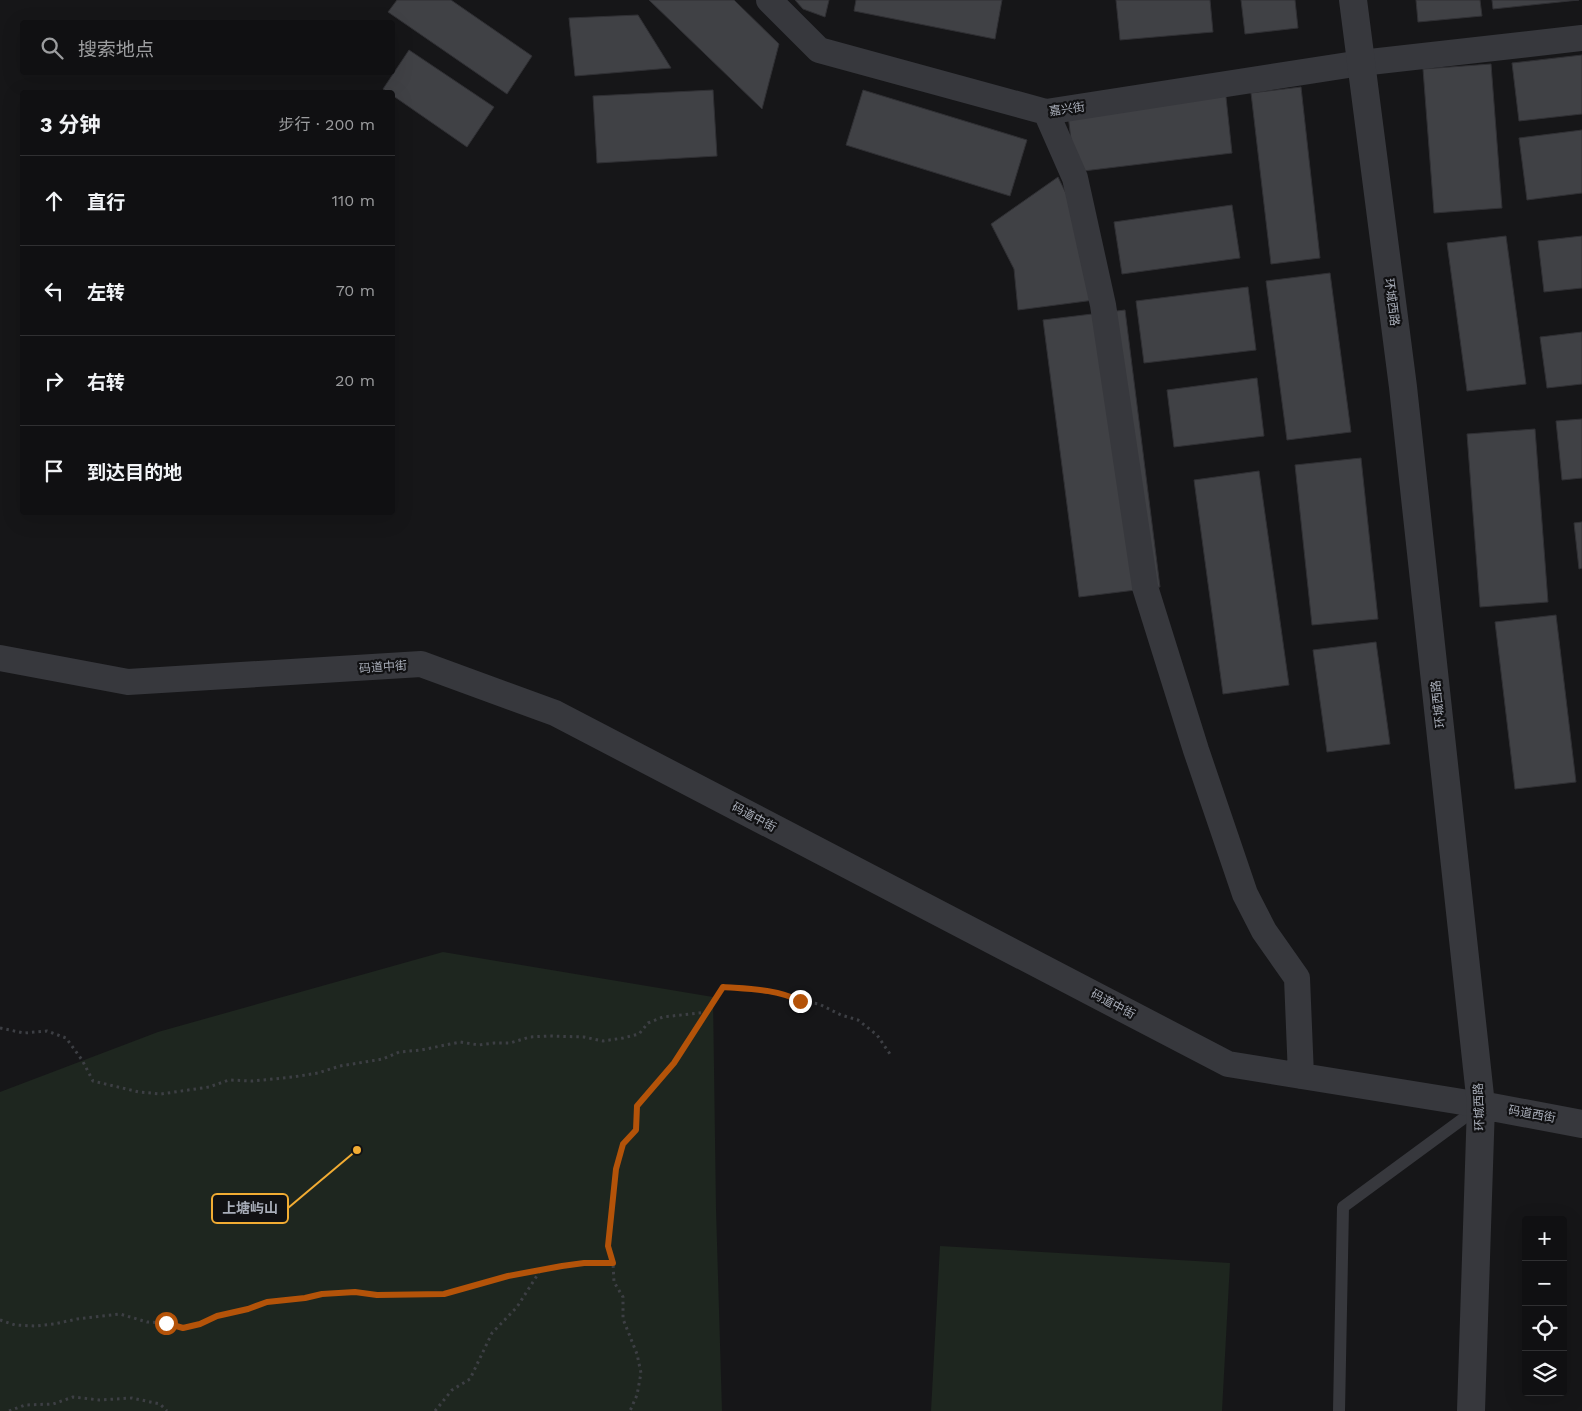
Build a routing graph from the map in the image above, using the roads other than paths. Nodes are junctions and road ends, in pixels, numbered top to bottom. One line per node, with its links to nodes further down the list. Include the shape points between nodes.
1 (769, 0): 5 (street, 嘉兴街, via 819,50)
2 (1353, 0): 4 (street, 环城西路)
3 (1582, 38): 4 (street, 嘉兴街)
4 (1361, 63): 5 (street, 嘉兴街); 8 (street, 环城西路, via 1403,387)
5 (1046, 112): 7 (street, via 1076,178 1103,305 1144,587 1246,894 1264,931 1297,978)
6 (0, 658): 7 (street, 码道中街, via 128,682 421,664 555,713 1228,1064)
7 (1301, 1076): 8 (street, 码道中街)
8 (1481, 1105): 9 (street, 码道西街); 10 (lane, via 1343,1207); 11 (street, 环城西路)
9 (1582, 1124)
10 (1340, 1411)
11 (1471, 1411)

